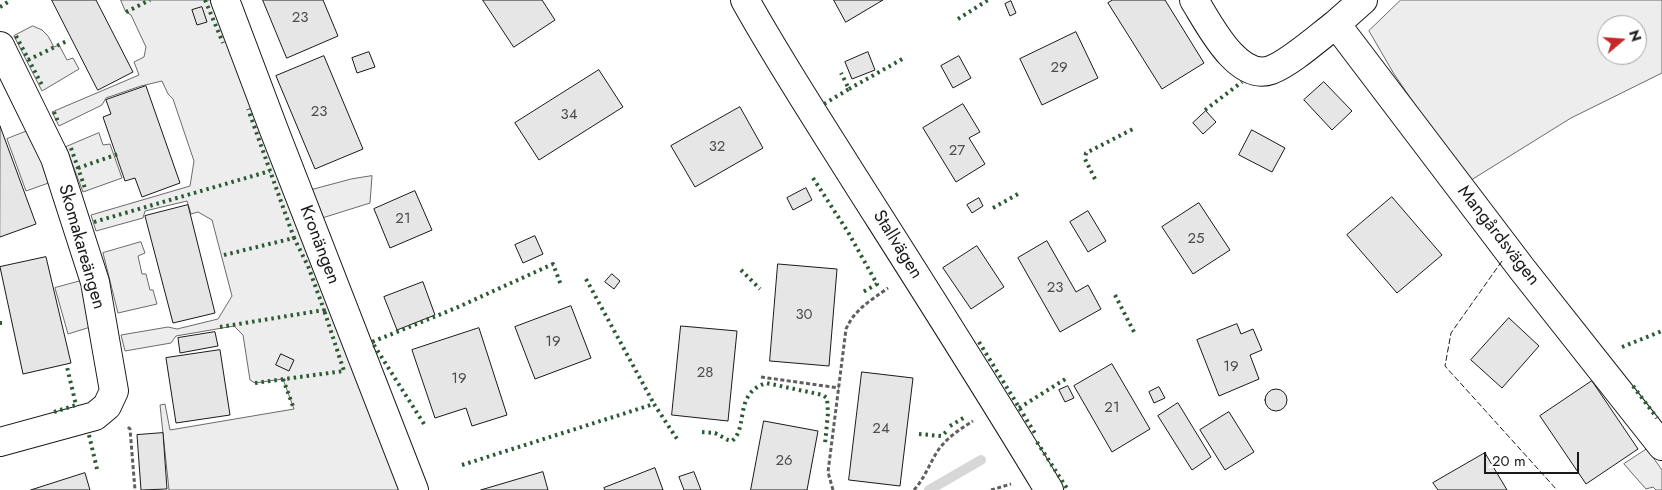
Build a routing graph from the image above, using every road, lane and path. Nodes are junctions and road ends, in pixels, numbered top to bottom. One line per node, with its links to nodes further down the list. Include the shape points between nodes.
1 (226, 0): 15 (street, Kronängen)
2 (745, 0): 7 (street, Stallvägen)
3 (1194, 0): 5 (street, via 1233,58 1256,70 1268,71 1282,65)
4 (1363, 0): 5 (street)
5 (1336, 24): 13 (street, Mangårdsvägen)
6 (0, 46): 10 (street, Skomakareängen, via 55,158 95,282 114,390)
7 (913, 270): 9 (path, via 852,316 846,329); 11 (street, Stallvägen)
8 (761, 377): 9 (path)
9 (839, 388): 16 (path, via 828,472)
10 (108, 406): 12 (street, via 95,416); 14 (path, via 130,429)
11 (1000, 406): 17 (path, via 947,440); 18 (street, Stallvägen)
12 (0, 442)
13 (1662, 446)
14 (135, 490)
15 (414, 490)
16 (833, 490)
17 (914, 490)
18 (1049, 490)

